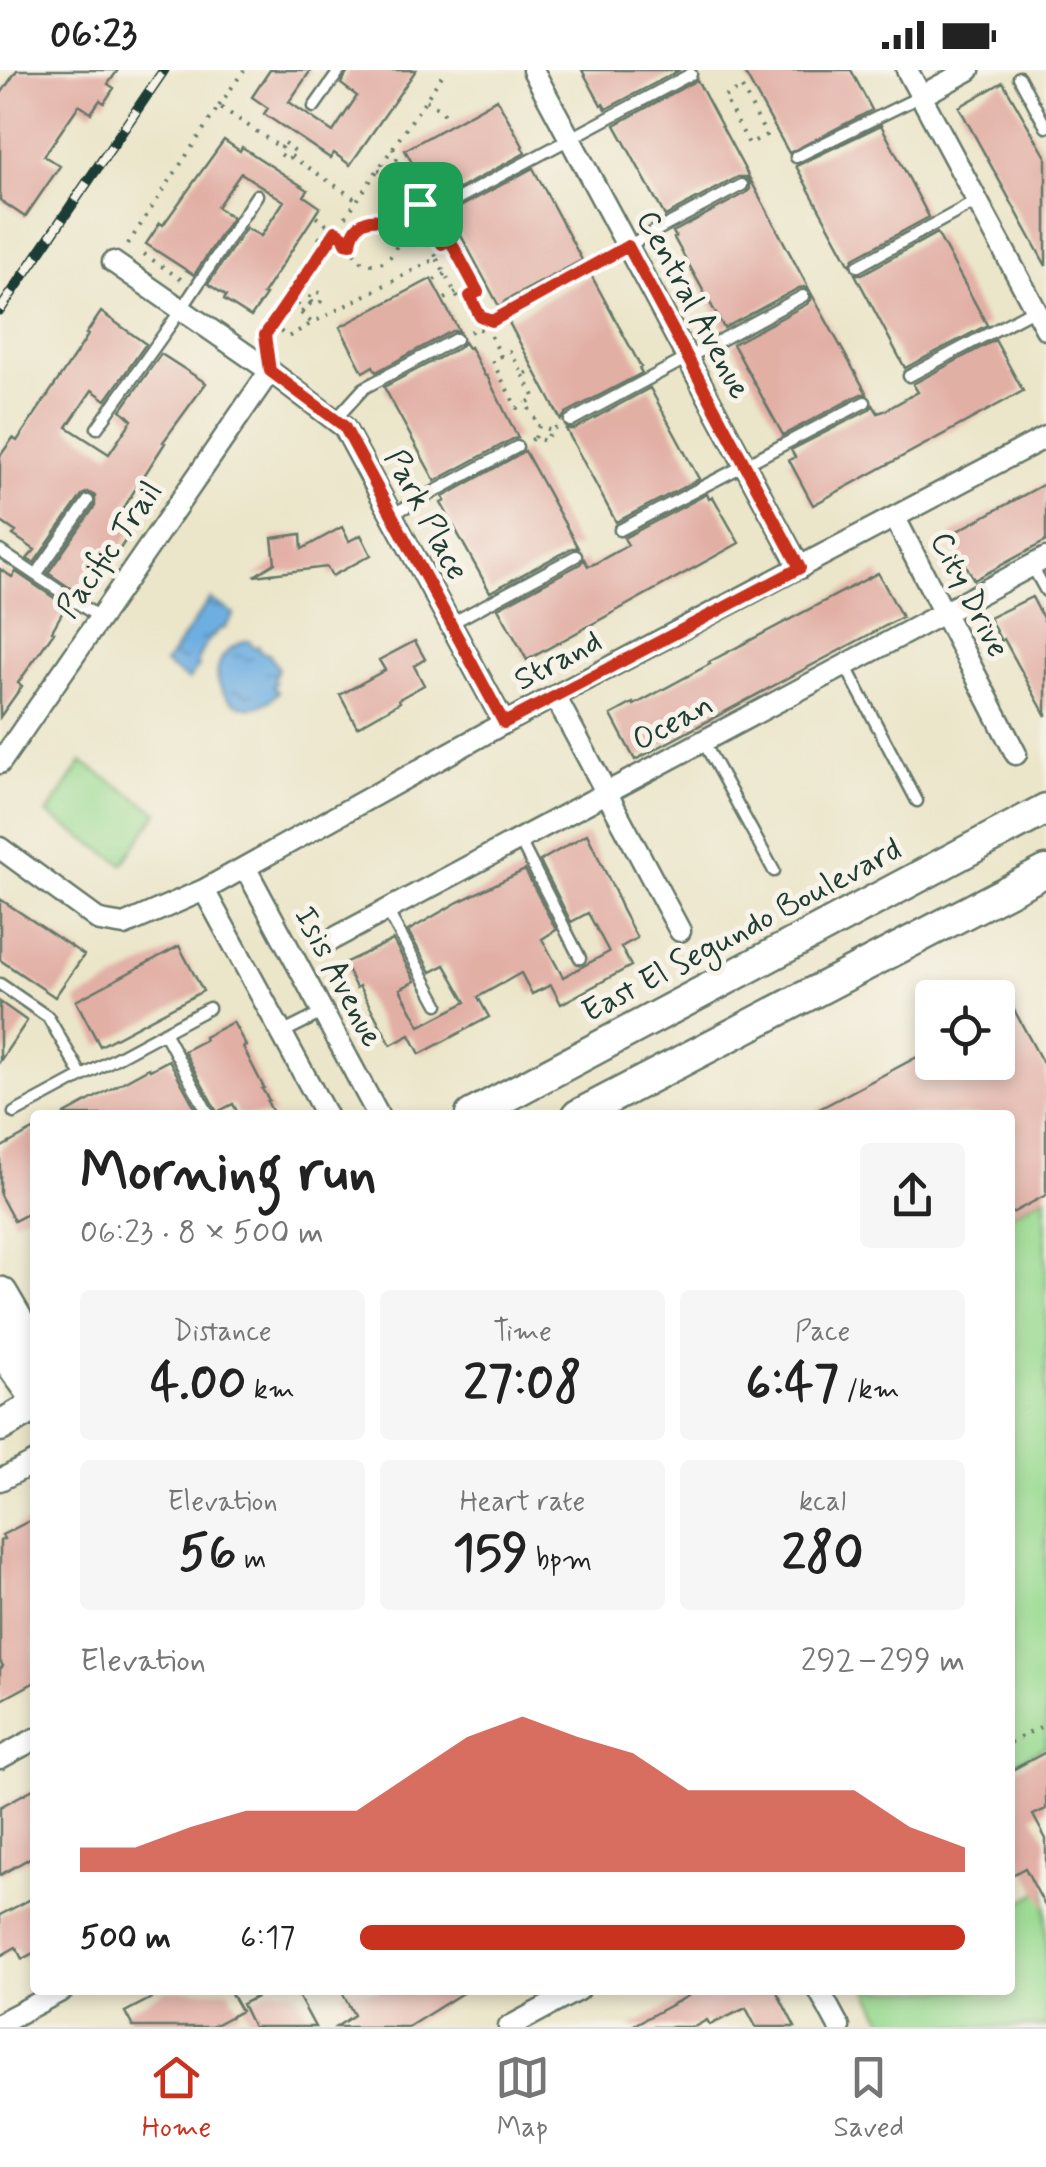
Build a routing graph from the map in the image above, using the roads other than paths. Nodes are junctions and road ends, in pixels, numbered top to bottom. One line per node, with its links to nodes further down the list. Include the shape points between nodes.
1 (340, 70): 8 (lane)
2 (533, 70): 10 (street, Central Avenue)
3 (906, 70): 7 (street)
4 (969, 70): 7 (street)
5 (691, 74): 10 (lane)
6 (1020, 77): 9 (lane)
7 (920, 96): 11 (lane); 14 (street)
8 (314, 108)
9 (1046, 127)
10 (570, 139): 15 (lane); 16 (street, Central Avenue)
11 (796, 158)
12 (742, 186): 16 (lane)
13 (257, 195): 21 (lane)
14 (977, 201): 18 (lane); 20 (street)
15 (448, 204)
16 (628, 246): 22 (lane); 25 (street, Central Avenue)
17 (113, 262): 21 (street, Park Place)
18 (858, 266)
19 (804, 296): 25 (lane)
20 (1035, 308): 23 (street); 27 (lane)
21 (182, 310): 26 (street, Park Place); 31 (lane)
22 (509, 310)
23 (1046, 329)
24 (456, 340): 29 (lane, via 364,388)
25 (688, 359): 30 (lane); 34 (street, Central Avenue)
26 (270, 371): 29 (street, Park Place); 46 (street, Pacific Trail)
27 (909, 376)
28 (865, 402): 34 (lane)
29 (334, 420): 36 (street, Park Place, via 344,426)
30 (570, 421)
31 (96, 428)
32 (1046, 437): 37 (street, Strand)
33 (517, 448): 36 (lane)
34 (745, 464): 38 (lane); 42 (street, Central Avenue)
35 (88, 501): 43 (lane)
36 (392, 515): 47 (street, Park Place)
37 (895, 518): 42 (street, Strand); 45 (street, City Drive)
38 (620, 530)
39 (0, 551): 43 (lane)
40 (576, 556): 47 (lane)
41 (1039, 562): 44 (lane); 45 (street, Ocean)
42 (800, 568): 49 (street, Strand)
43 (36, 575): 46 (lane)
44 (1046, 591)
45 (944, 612): 48 (street, Ocean); 52 (street, City Drive)
46 (100, 618): 53 (street, Pacific Trail)
47 (450, 624): 50 (street, Park Place)
48 (845, 665): 51 (street, Ocean); 55 (lane)
49 (555, 696): 50 (street, Strand); 54 (street)
50 (504, 723): 59 (street, Strand)
51 (704, 740): 54 (street, Ocean); 61 (lane)
52 (1016, 754)
53 (0, 762)
54 (606, 793): 57 (street, Ocean); 64 (street)
55 (917, 801)
56 (1046, 809): 79 (main road, East El Segundo Boulevard)
57 (519, 839): 63 (street, Ocean); 66 (lane)
58 (0, 848): 62 (street, Strand, via 100,920 124,924)
59 (245, 867): 62 (street, Strand); 70 (street, Isis Avenue)
60 (1046, 871): 80 (main road)
61 (774, 872)
62 (204, 890): 72 (street)
63 (387, 910): 65 (street, Ocean); 68 (lane)
64 (680, 931)
65 (329, 941)
66 (580, 958)
67 (0, 984): 73 (lane, via 48,1018)
68 (438, 1004)
69 (209, 1008): 71 (lane)
70 (323, 1012): 72 (lane); 78 (street, Isis Avenue)
71 (164, 1032): 73 (lane); 76 (lane)
72 (282, 1033): 77 (street)
73 (82, 1076): 74 (lane)
74 (32, 1103): 75 (lane); 81 (lane)
75 (36, 1110)
76 (206, 1110)
77 (323, 1110)
78 (375, 1110)
79 (480, 1110)
80 (588, 1110)
81 (14, 1113)
82 (0, 1294): 83 (highway)
83 (20, 1363)
84 (30, 1409): 85 (main road)
85 (0, 1426)
86 (30, 1465): 87 (street)
87 (0, 1480)
88 (30, 1742): 89 (street)
89 (0, 1758)
90 (54, 1995): 93 (street)
91 (569, 1995): 94 (street)
92 (822, 1995): 95 (street)
93 (0, 2024)
94 (509, 2027)
95 (839, 2027)

